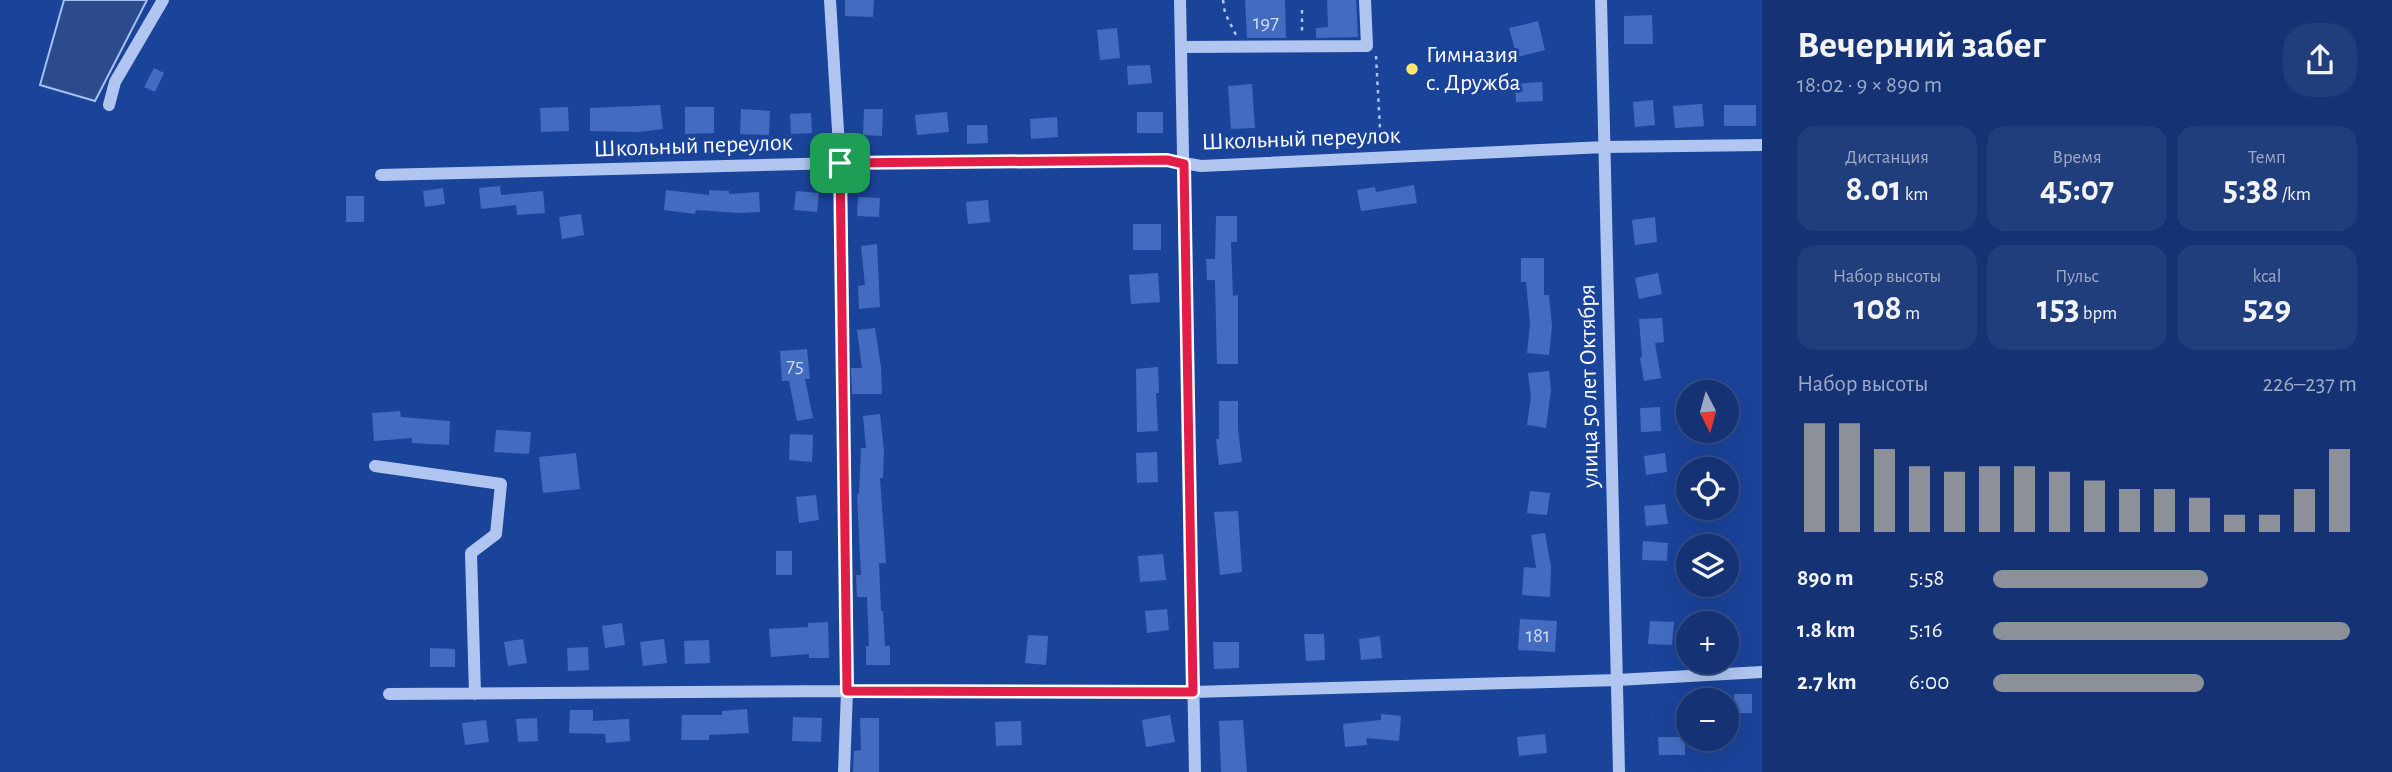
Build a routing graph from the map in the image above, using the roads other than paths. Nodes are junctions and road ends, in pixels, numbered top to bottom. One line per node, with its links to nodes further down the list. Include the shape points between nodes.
1 (163, 0): 7 (street, via 115,82)
2 (830, 0): 10 (street)
3 (1180, 0): 6 (street)
4 (1365, 0): 6 (street, via 1367,46)
5 (1601, 0): 9 (street, улица 50 лет Октября)
6 (1181, 47): 11 (street)
7 (109, 105)
8 (1762, 145): 9 (street, Школьный переулок)
9 (1605, 147): 11 (street, Школьный переулок); 15 (street, улица 50 лет Октября)
10 (840, 163): 11 (street, Школьный переулок, via 1167,160); 12 (street, Школьный переулок); 16 (street)
11 (1184, 164): 17 (street)
12 (381, 175)
13 (375, 466): 19 (street, via 501,484 496,534 471,553)
14 (1762, 672): 15 (street)
15 (1617, 680): 17 (street); 22 (street, улица 50 лет Октября)
16 (847, 691): 17 (street); 19 (street); 20 (street)
17 (1193, 692): 21 (street)
18 (389, 694): 19 (street)
19 (475, 694)
20 (844, 772)
21 (1195, 772)
22 (1619, 772)

